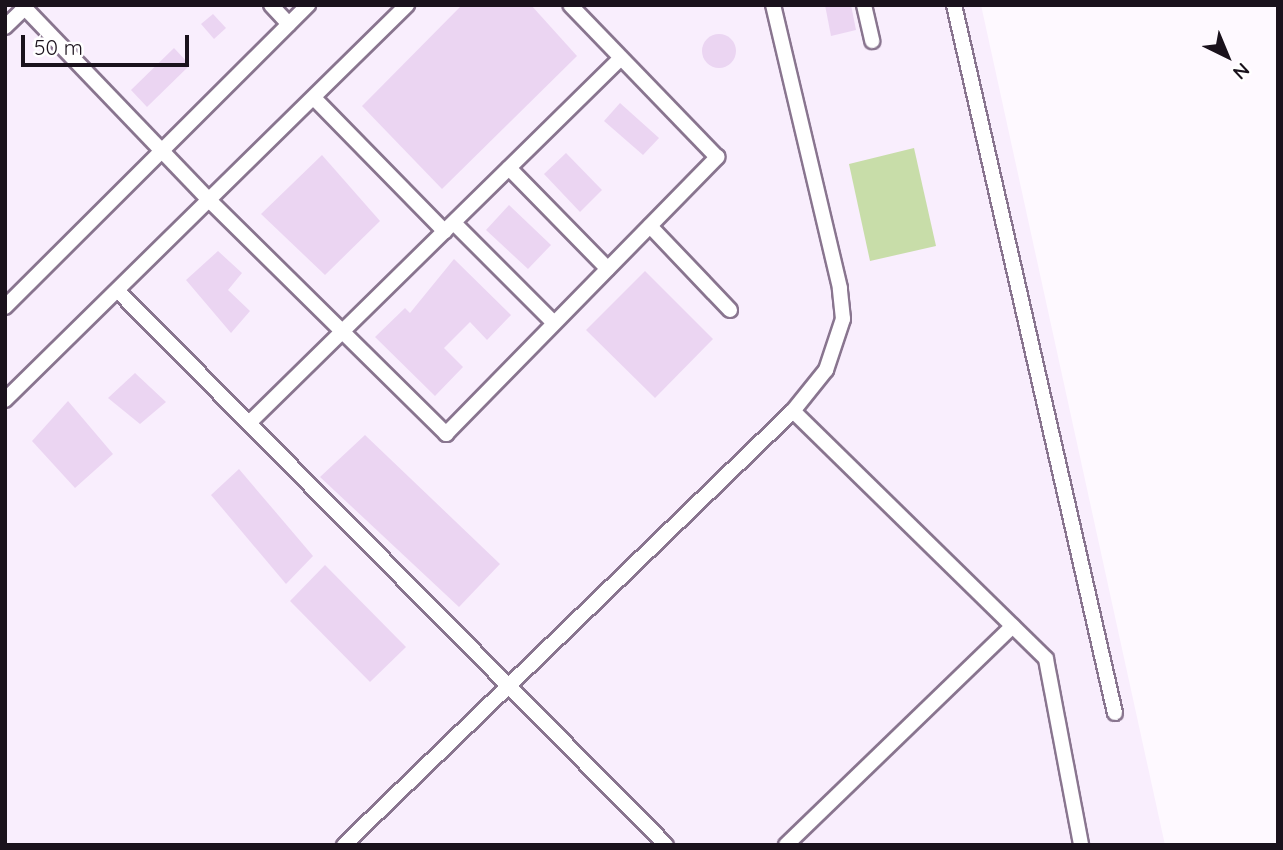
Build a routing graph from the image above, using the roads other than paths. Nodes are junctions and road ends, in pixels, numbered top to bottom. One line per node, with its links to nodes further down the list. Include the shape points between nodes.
1 (271, 5): 9 (lane)
2 (308, 5): 9 (lane)
3 (407, 5): 13 (lane)
4 (570, 5): 12 (lane)
5 (773, 5): 26 (lane, via 840,288 842,319 827,370)
6 (864, 5): 11 (lane)
7 (954, 5): 30 (lane)
8 (24, 6): 10 (lane); 14 (lane)
9 (289, 24): 14 (lane)
10 (5, 27)
11 (872, 41)
12 (621, 58): 15 (lane); 17 (lane, via 717,157)
13 (314, 98): 16 (lane); 18 (lane)
14 (162, 152): 16 (lane); 21 (lane)
15 (509, 168): 18 (lane); 19 (lane)
16 (210, 201): 20 (lane); 24 (lane)
17 (650, 226): 19 (lane); 22 (lane)
18 (450, 228): 23 (lane); 24 (lane)
19 (608, 268): 23 (lane)
20 (118, 291): 25 (lane); 27 (lane)
21 (5, 307)
22 (730, 310)
23 (554, 323): 24 (lane, via 446,434)
24 (343, 333): 27 (lane)
25 (5, 400)
26 (793, 411): 28 (lane); 29 (lane)
27 (249, 423): 29 (lane)
28 (1013, 626): 33 (lane); 34 (lane, via 1046,659)
29 (510, 686): 31 (lane); 32 (lane)
30 (1115, 713)
31 (344, 845)
32 (666, 845)
33 (786, 845)
34 (1081, 845)

